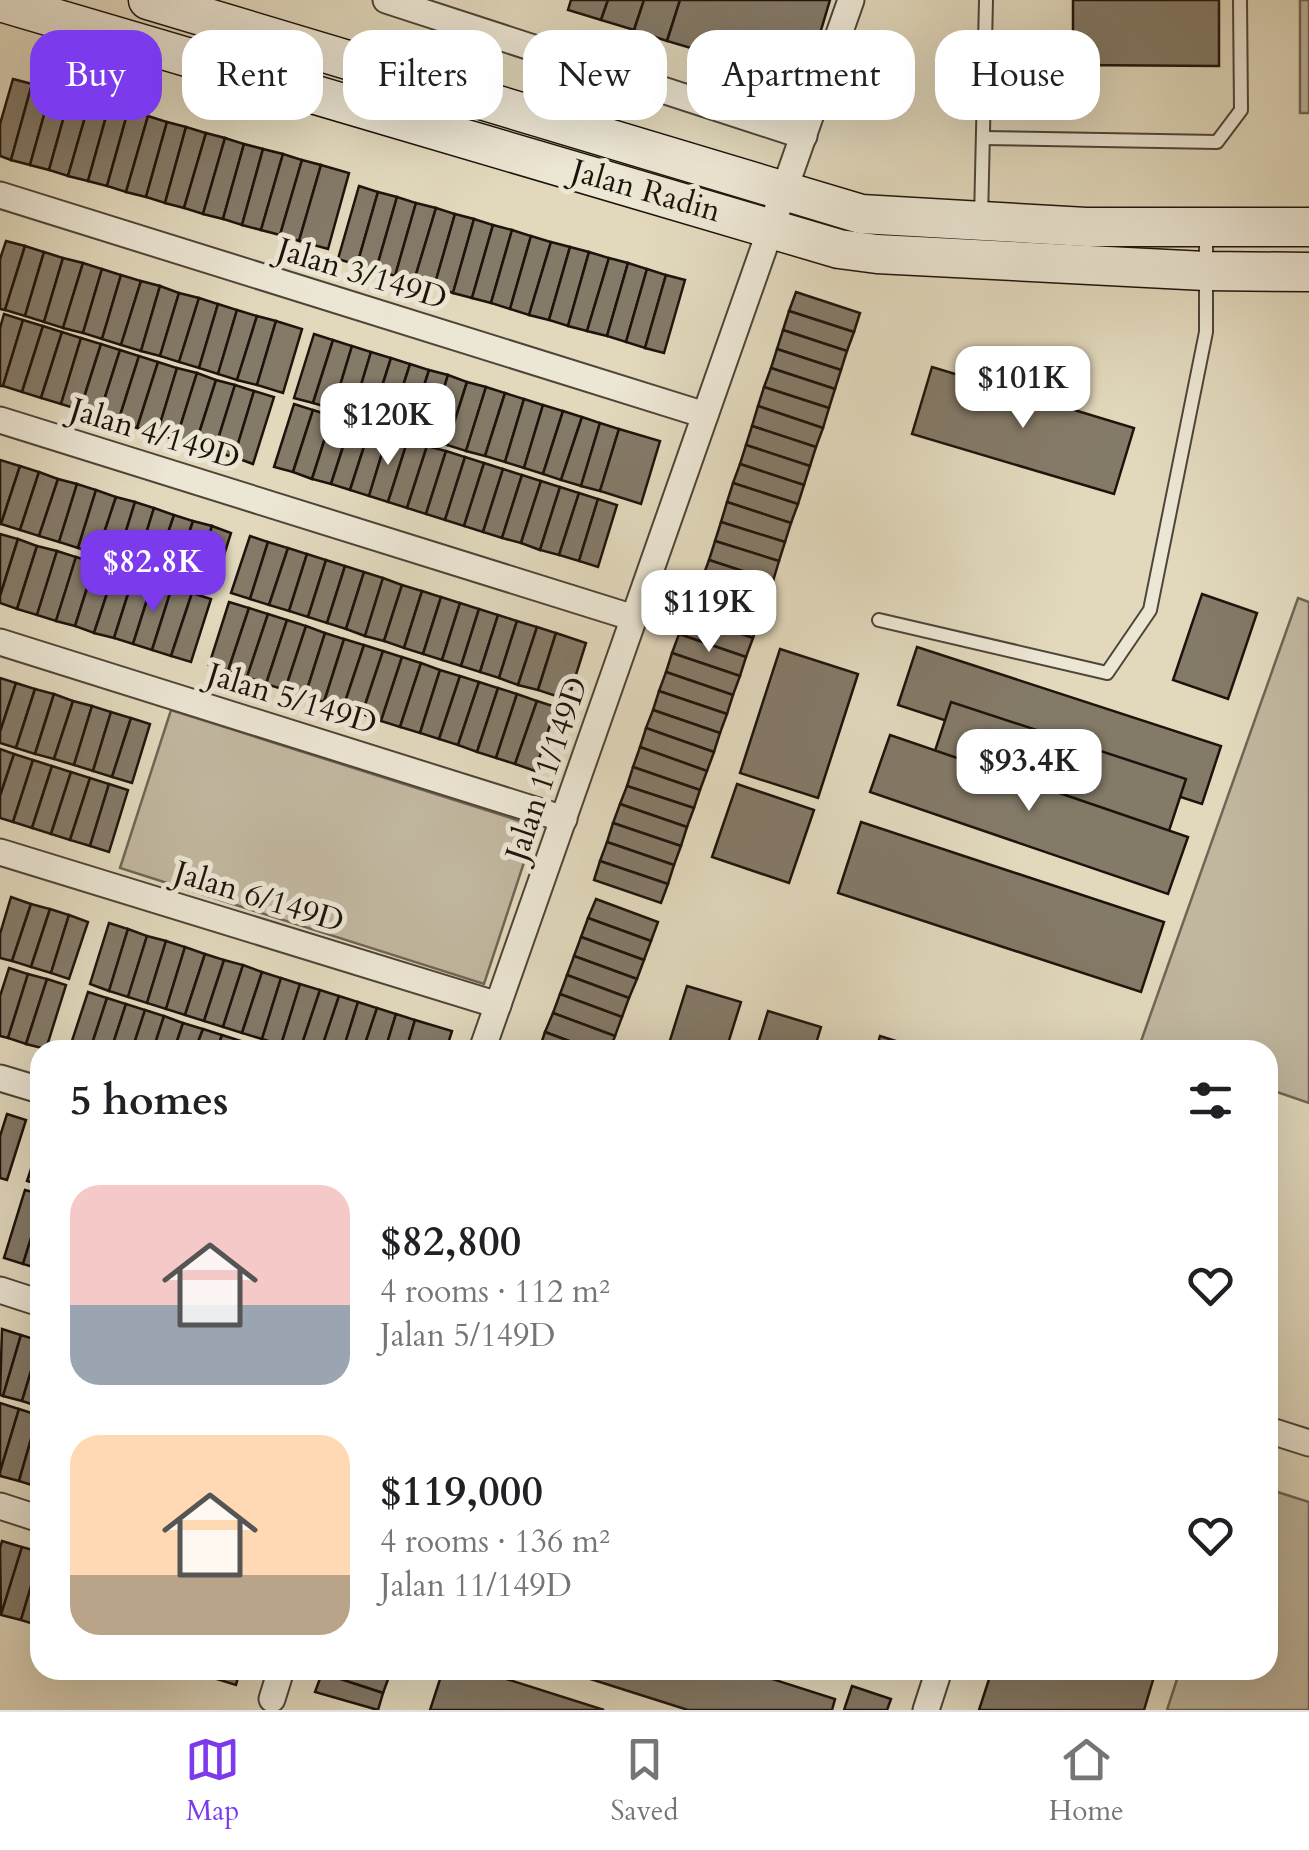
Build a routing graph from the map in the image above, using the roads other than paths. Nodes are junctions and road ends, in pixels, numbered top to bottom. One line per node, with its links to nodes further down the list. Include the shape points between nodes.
1 (148, 0): 9 (street, Jalan Radin)
2 (386, 0): 7 (street)
3 (851, 0): 7 (street, Jalan 11/149D)
4 (986, 0): 8 (lane)
5 (1240, 0): 8 (lane, via 1241,110 1217,142)
6 (0, 2): 12 (street, Jalan Radin)
7 (804, 136): 9 (street, Jalan 11/149D)
8 (982, 138): 11 (lane)
9 (786, 191): 11 (street, Jalan Radin, via 861,214); 12 (street, Jalan 11/149D)
10 (0, 195): 17 (street, Jalan 3/149D)
11 (980, 222): 13 (street, Jalan Radin)
12 (771, 227): 15 (street, Jalan Radin, via 877,254); 17 (street, Jalan 11/149D)
13 (1206, 227): 14 (street, Jalan Radin); 15 (lane)
14 (1309, 227)
15 (1205, 271): 16 (street, Jalan Radin); 20 (lane, via 1206,332 1150,610 1107,673)
16 (1309, 272)
17 (706, 415): 19 (street, Jalan 11/149D)
18 (0, 420): 19 (street, Jalan 4/149D)
19 (634, 618): 22 (street, Jalan 11/149D)
20 (879, 620)
21 (0, 642): 22 (street, Jalan 5/149D)
22 (564, 819): 24 (street, Jalan 11/149D)
23 (0, 852): 24 (street, Jalan 6/149D)
24 (498, 1005): 25 (street, Jalan 11/149D)
25 (486, 1040)
26 (0, 1078): 27 (street)
27 (30, 1087)
28 (0, 1290): 29 (street)
29 (30, 1300)
30 (1278, 1433): 31 (street)
31 (1309, 1444)
32 (0, 1506): 33 (street)
33 (30, 1516)
34 (278, 1680): 36 (street)
35 (936, 1680): 37 (street)
36 (272, 1698)
37 (926, 1710)

